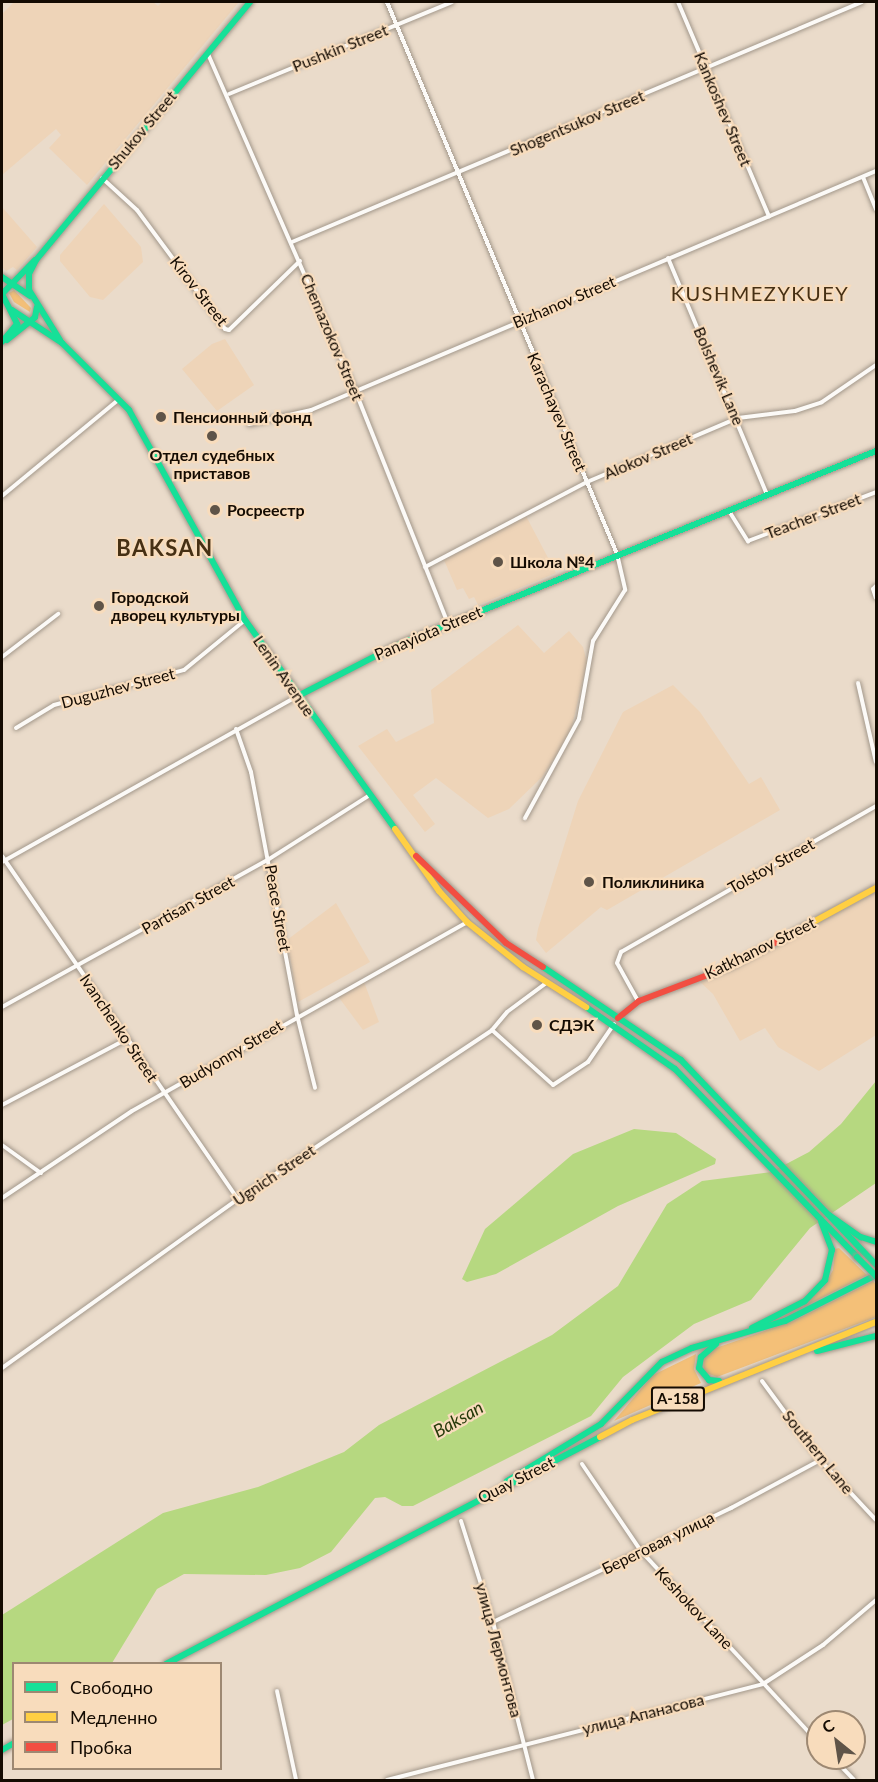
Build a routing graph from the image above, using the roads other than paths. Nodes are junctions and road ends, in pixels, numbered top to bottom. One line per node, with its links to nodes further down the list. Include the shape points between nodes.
1 (250, 2): 7 (main road, Shukov Street)
2 (387, 2): 6 (street, Karachayev Street)
3 (452, 2): 6 (street, Pushkin Street)
4 (678, 2): 8 (street, Kankoshev Street)
5 (862, 2): 8 (street, Shogentsukov Street)
6 (397, 25): 9 (street, Pushkin Street); 11 (street, Karachayev Street)
7 (207, 53): 9 (street, Chemazokov Street); 13 (main road, Shukov Street)
8 (705, 66): 11 (street, Shogentsukov Street); 15 (street, Kankoshev Street)
9 (229, 94): 16 (street, Chemazokov Street)
10 (876, 171): 12 (street, Bizhanov Street)
11 (458, 174): 16 (street, Shogentsukov Street); 28 (street, Karachayev Street)
12 (863, 177): 14 (street); 15 (street, Bizhanov Street)
13 (102, 178): 18 (main road, Shukov Street); 19 (street, Kirov Street, via 137,210 225,329 230,330)
14 (876, 210)
15 (768, 216): 17 (street, Bizhanov Street)
16 (292, 242): 19 (street, Chemazokov Street)
17 (668, 258): 28 (street, Bizhanov Street); 36 (street, Bolshevik Lane)
18 (36, 260): 20 (main road, Shukov Street); 24 (main road, via 28,280)
19 (300, 261): 34 (street, Chemazokov Street)
20 (20, 274): 21 (main road); 22 (main road, Shukov Street)
21 (2, 278): 22 (main road)
22 (11, 284): 23 (main road, Shukov Street); 24 (main road)
23 (2, 294): 26 (main road)
24 (32, 298): 25 (main road)
25 (37, 307): 27 (main road); 32 (main road)
26 (12, 310): 27 (main road); 31 (main road, via 17,324)
27 (30, 319): 29 (main road); 30 (main road)
28 (519, 320): 34 (street, Bizhanov Street); 39 (street, Karachayev Street)
29 (43, 327): 30 (main road, via 34,324); 32 (main road)
30 (24, 328): 31 (main road)
31 (2, 343)
32 (62, 343): 35 (main road, Lenin Avenue)
33 (876, 365): 36 (street, Alokov Street, via 822,402 795,411)
34 (355, 390): 37 (street, Bizhanov Street, via 311,410); 45 (street, Chemazokov Street)
35 (118, 400): 42 (street); 49 (main road, Lenin Avenue, via 143,433)
36 (738, 418): 39 (street, Alokov Street); 41 (street, Bolshevik Lane)
37 (249, 424)
38 (876, 450): 41 (main road, Panayiota Street)
39 (587, 482): 44 (street, Karachayev Street); 45 (street, Alokov Street)
40 (876, 492): 43 (street, Teacher Street, via 748,541)
41 (767, 495): 43 (main road, Panayiota Street)
42 (2, 496)
43 (729, 511): 44 (main road, Panayiota Street)
44 (617, 554): 50 (main road, Panayiota Street); 59 (street, Karachayev Street, via 625,590 593,641 579,719)
45 (424, 567): 50 (street, Chemazokov Street)
46 (876, 585): 47 (street)
47 (876, 598)
48 (58, 614): 51 (street)
49 (245, 620): 53 (main road, Lenin Avenue); 54 (street, Duguzhev Street, via 184,670 54,705)
50 (448, 624): 53 (main road, Panayiota Street, via 348,668)
51 (2, 657)
52 (858, 682): 56 (street)
53 (298, 696): 55 (street, Panayiota Street); 57 (main road, Lenin Avenue)
54 (16, 728)
55 (236, 729): 61 (street, Panayiota Street); 62 (street, Peace Street, via 252,772)
56 (876, 762)
57 (370, 794): 60 (main road, Lenin Avenue); 62 (street, Partisan Street)
58 (876, 806): 67 (street, Tolstoy Street, via 621,952 617,963)
59 (525, 818)
60 (416, 856): 64 (main road, Lenin Avenue, via 425,875); 70 (main road, Lenin Avenue, via 507,943)
61 (2, 860): 65 (street, Ivanchenko Street)
62 (269, 860): 65 (street, Partisan Street); 69 (street, Peace Street)
63 (876, 888): 67 (main road, Katkhanov Street, via 731,966)
64 (467, 922): 66 (main road, Lenin Avenue); 69 (street, Budyonny Street)
65 (78, 967): 68 (street, Partisan Street); 73 (street, Ivanchenko Street)
66 (546, 983): 71 (main road, Lenin Avenue); 72 (street, Ugnich Street, via 507,1012)
67 (639, 1001): 70 (main road, Katkhanov Street)
68 (2, 1007)
69 (297, 1015): 74 (street, Peace Street); 75 (street, Budyonny Street)
70 (620, 1016): 71 (main road, Katkhanov Street); 81 (main road, Lenin Avenue, via 681,1060)
71 (614, 1024): 72 (street, via 588,1062 553,1085); 82 (main road, Lenin Avenue, via 686,1079)
72 (492, 1030): 80 (street, Ugnich Street)
73 (125, 1040): 75 (street, Ivanchenko Street); 76 (street)
74 (315, 1088)
75 (163, 1094): 78 (street, Budyonny Street); 80 (street, Ivanchenko Street)
76 (2, 1105)
77 (2, 1145): 78 (street)
78 (41, 1173): 79 (street, Budyonny Street)
79 (2, 1198)
80 (238, 1199): 91 (street, Ugnich Street)
81 (829, 1215): 83 (main road); 84 (main road, Lenin Avenue)
82 (821, 1222): 85 (main road, Lenin Avenue, bridge); 87 (main road, via 832,1256 819,1288 798,1305)
83 (876, 1242)
84 (876, 1265)
85 (876, 1275): 87 (main road, А-158, via 784,1321)
86 (876, 1322): 90 (main road, Quay Street / А-158)
87 (740, 1334): 89 (main road, А-158)
88 (876, 1335): 90 (main road)
89 (726, 1338): 93 (main road, via 705,1352 699,1362 705,1377); 96 (main road, А-158, via 662,1362 601,1424)
90 (802, 1353): 93 (main road, Quay Street / А-158)
91 (2, 1368)
92 (762, 1381): 94 (street, Southern Lane)
93 (723, 1382): 96 (main road, Quay Street / А-158, via 632,1420)
94 (820, 1460): 97 (street, Southern Lane); 99 (street, Береговая улица)
95 (582, 1464): 99 (street, Keshokov Lane)
96 (488, 1494): 102 (main road, Quay Street / А-158)
97 (876, 1520)
98 (461, 1521): 101 (street, улица Лермонтова)
99 (641, 1551): 101 (street, Береговая улица); 103 (street, Keshokov Lane)
100 (876, 1600): 103 (street, улица Апанасова, via 823,1645)
101 (493, 1622): 106 (street, улица Лермонтова)
102 (170, 1662)
103 (764, 1684): 105 (street, Keshokov Lane); 106 (street, улица Апанасова)
104 (277, 1691): 107 (street)
105 (806, 1729)
106 (524, 1745): 108 (street, улица Апанасова); 109 (street, улица Лермонтова)
107 (297, 1780)
108 (387, 1780)
109 (533, 1780)

